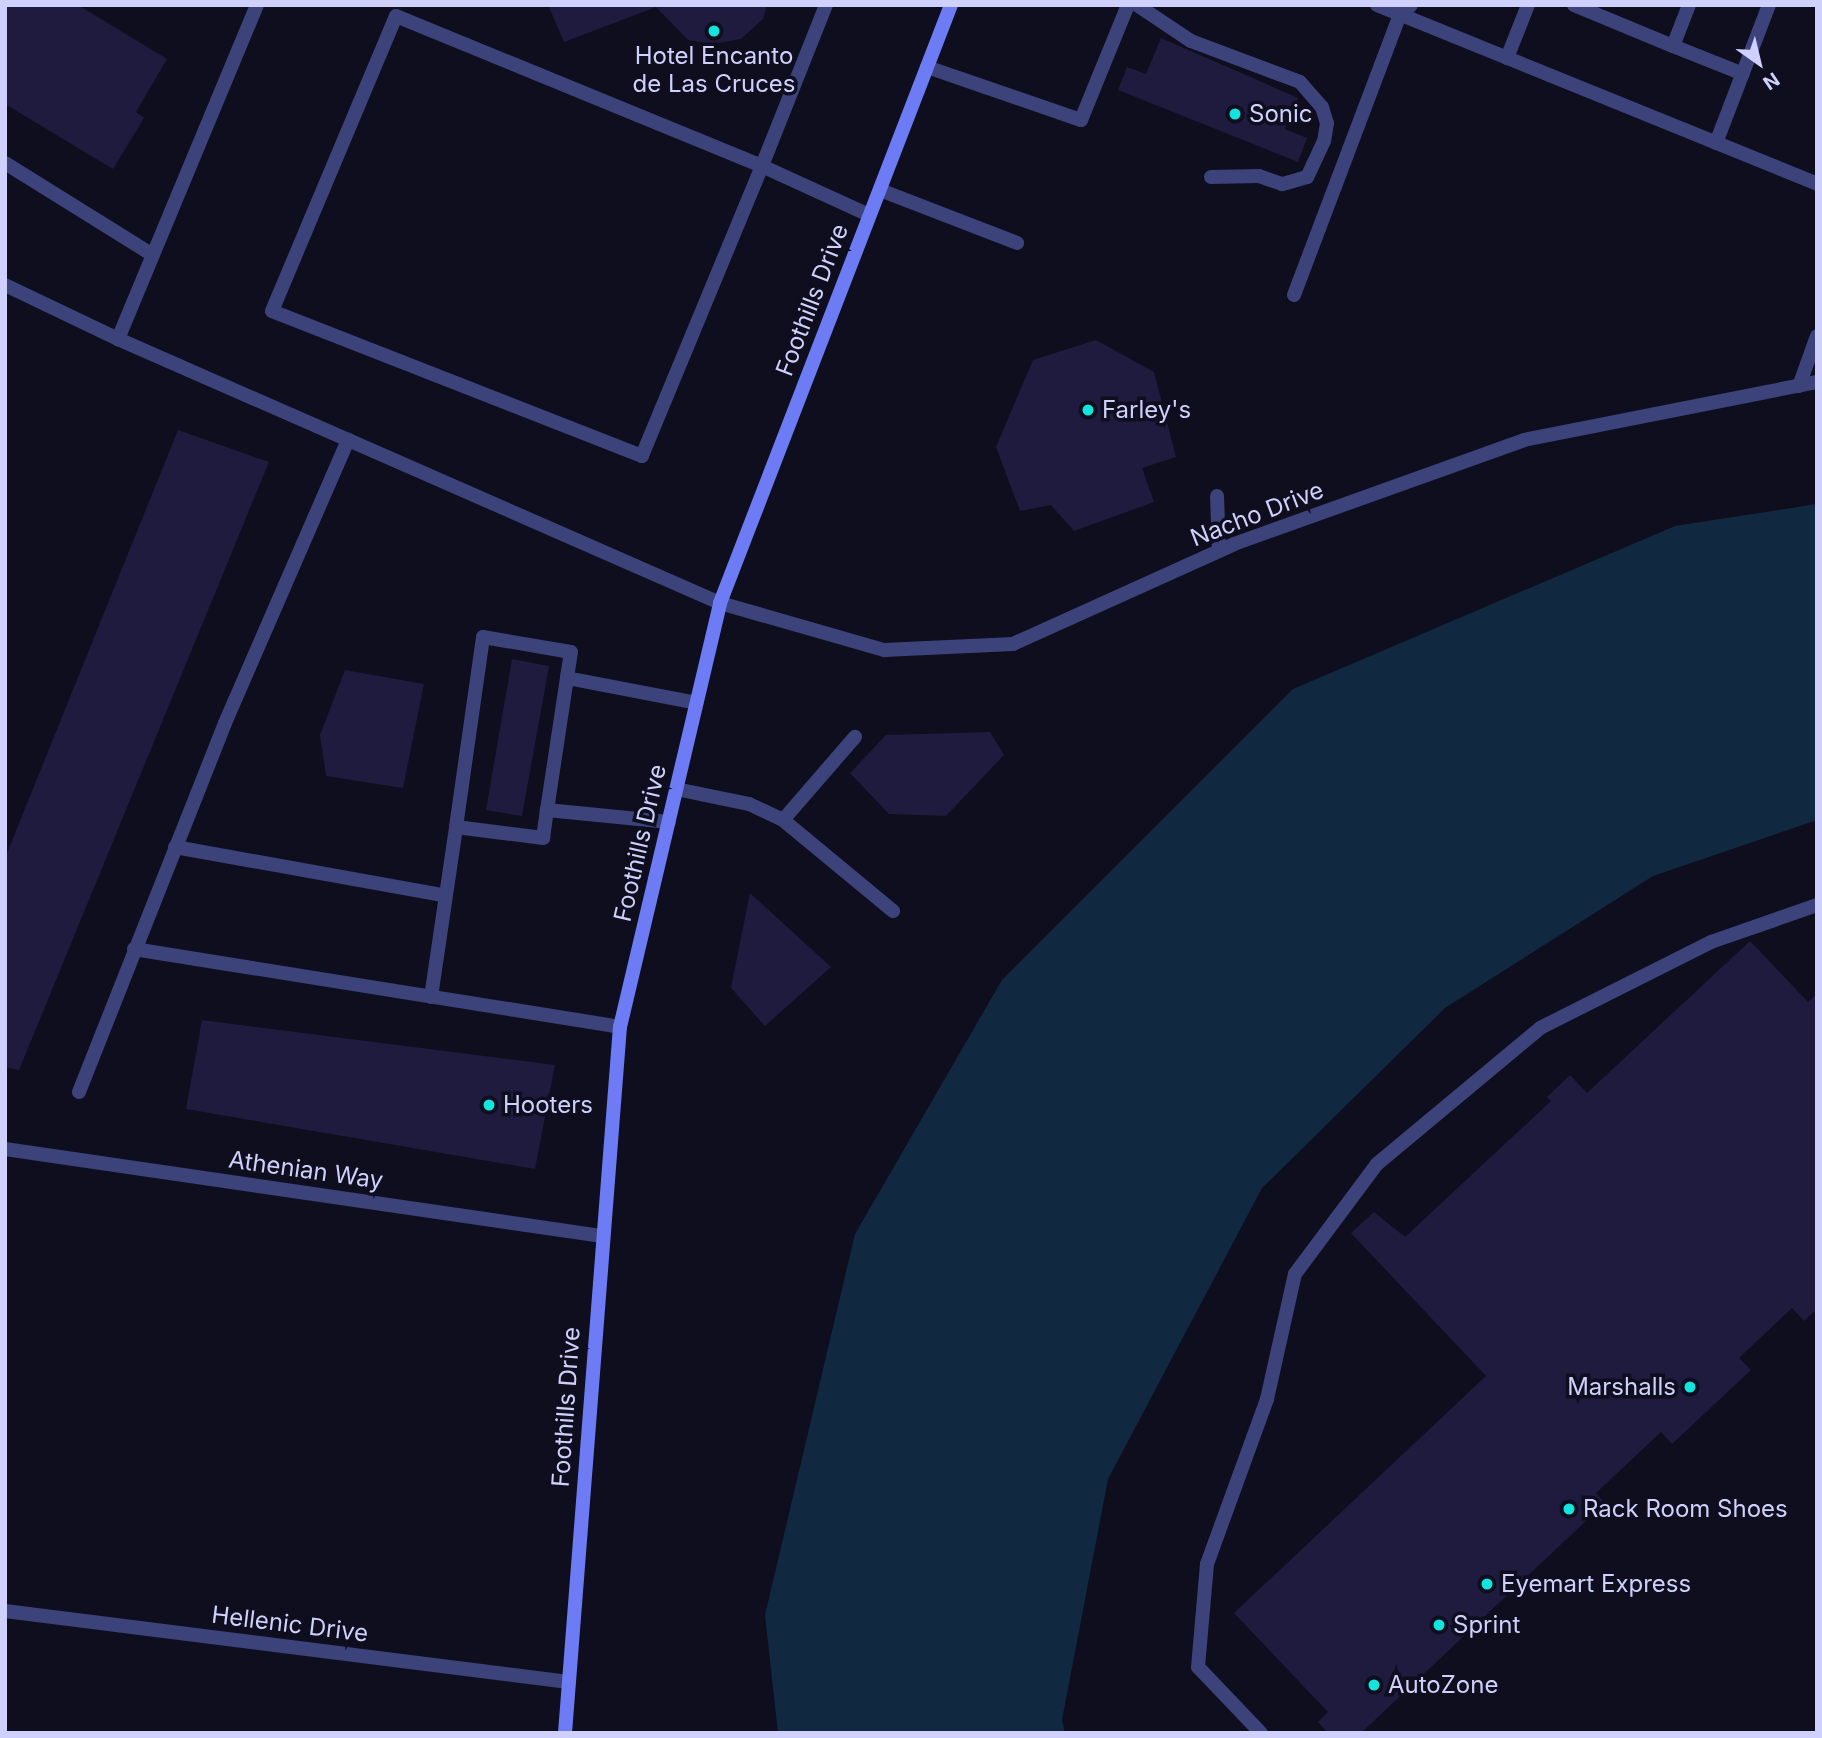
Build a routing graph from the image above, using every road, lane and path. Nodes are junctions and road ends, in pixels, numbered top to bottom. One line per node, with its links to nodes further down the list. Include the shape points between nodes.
1 (257, 5): 25 (street)
2 (826, 5): 19 (street)
3 (951, 5): 15 (street, Foothills Drive)
4 (1128, 5): 15 (street, via 1081,120)
5 (1137, 5): 20 (street, via 1191,41 1300,82 1322,107 1327,123 1324,141 1307,177 1282,184 1259,176)
6 (1377, 5): 11 (street)
7 (1528, 5): 14 (street)
8 (1574, 5): 13 (street)
9 (1689, 5): 13 (street)
10 (1769, 5): 16 (street)
11 (1406, 10): 14 (street); 27 (street)
12 (394, 11): 19 (street); 19 (street, via 272,311 642,456)
13 (1673, 46): 16 (street)
14 (1507, 58): 17 (street)
15 (927, 67): 22 (street, Foothills Drive)
16 (1743, 74): 17 (street)
17 (1716, 143): 21 (street)
18 (5, 163): 25 (street)
19 (762, 166): 23 (street)
20 (1211, 177)
21 (1817, 184)
22 (880, 190): 23 (street, Foothills Drive); 24 (street)
23 (869, 215): 35 (street, Foothills Drive)
24 (1017, 243)
25 (153, 254): 29 (street)
26 (5, 285): 29 (street, Nacho Drive)
27 (1294, 295)
28 (1817, 336): 31 (street)
29 (118, 339): 32 (street, Nacho Drive)
30 (1817, 382): 31 (street, Nacho Drive)
31 (1799, 386): 34 (street, Nacho Drive, via 1524,440)
32 (348, 440): 35 (street, Nacho Drive); 44 (street)
33 (1217, 496): 34 (street)
34 (1219, 551): 35 (street, Nacho Drive, via 1013,644 884,650)
35 (720, 603): 37 (street, Foothills Drive)
36 (567, 678): 37 (street); 40 (street); 43 (street, via 571,652 483,637)
37 (697, 703): 39 (street, Foothills Drive)
38 (855, 737): 41 (street)
39 (676, 789): 41 (street, via 749,804); 42 (street, Foothills Drive)
40 (547, 810): 42 (street); 43 (street, via 543,838)
41 (783, 820): 47 (street)
42 (669, 822): 50 (street, Foothills Drive)
43 (456, 827): 45 (street)
44 (175, 847): 45 (street); 48 (street)
45 (446, 895): 49 (street)
46 (1817, 905): 57 (street, via 1711,942 1540,1028 1377,1164 1295,1274 1266,1399 1206,1564 1198,1667)
47 (893, 911)
48 (134, 949): 49 (street); 51 (street)
49 (431, 997): 50 (street)
50 (621, 1027): 53 (street, Foothills Drive)
51 (79, 1092)
52 (5, 1149): 53 (street, Athenian Way)
53 (601, 1236): 55 (street, Foothills Drive)
54 (5, 1611): 55 (street, Hellenic Drive)
55 (569, 1682): 56 (street, Foothills Drive)
56 (565, 1733)
57 (1261, 1733)

